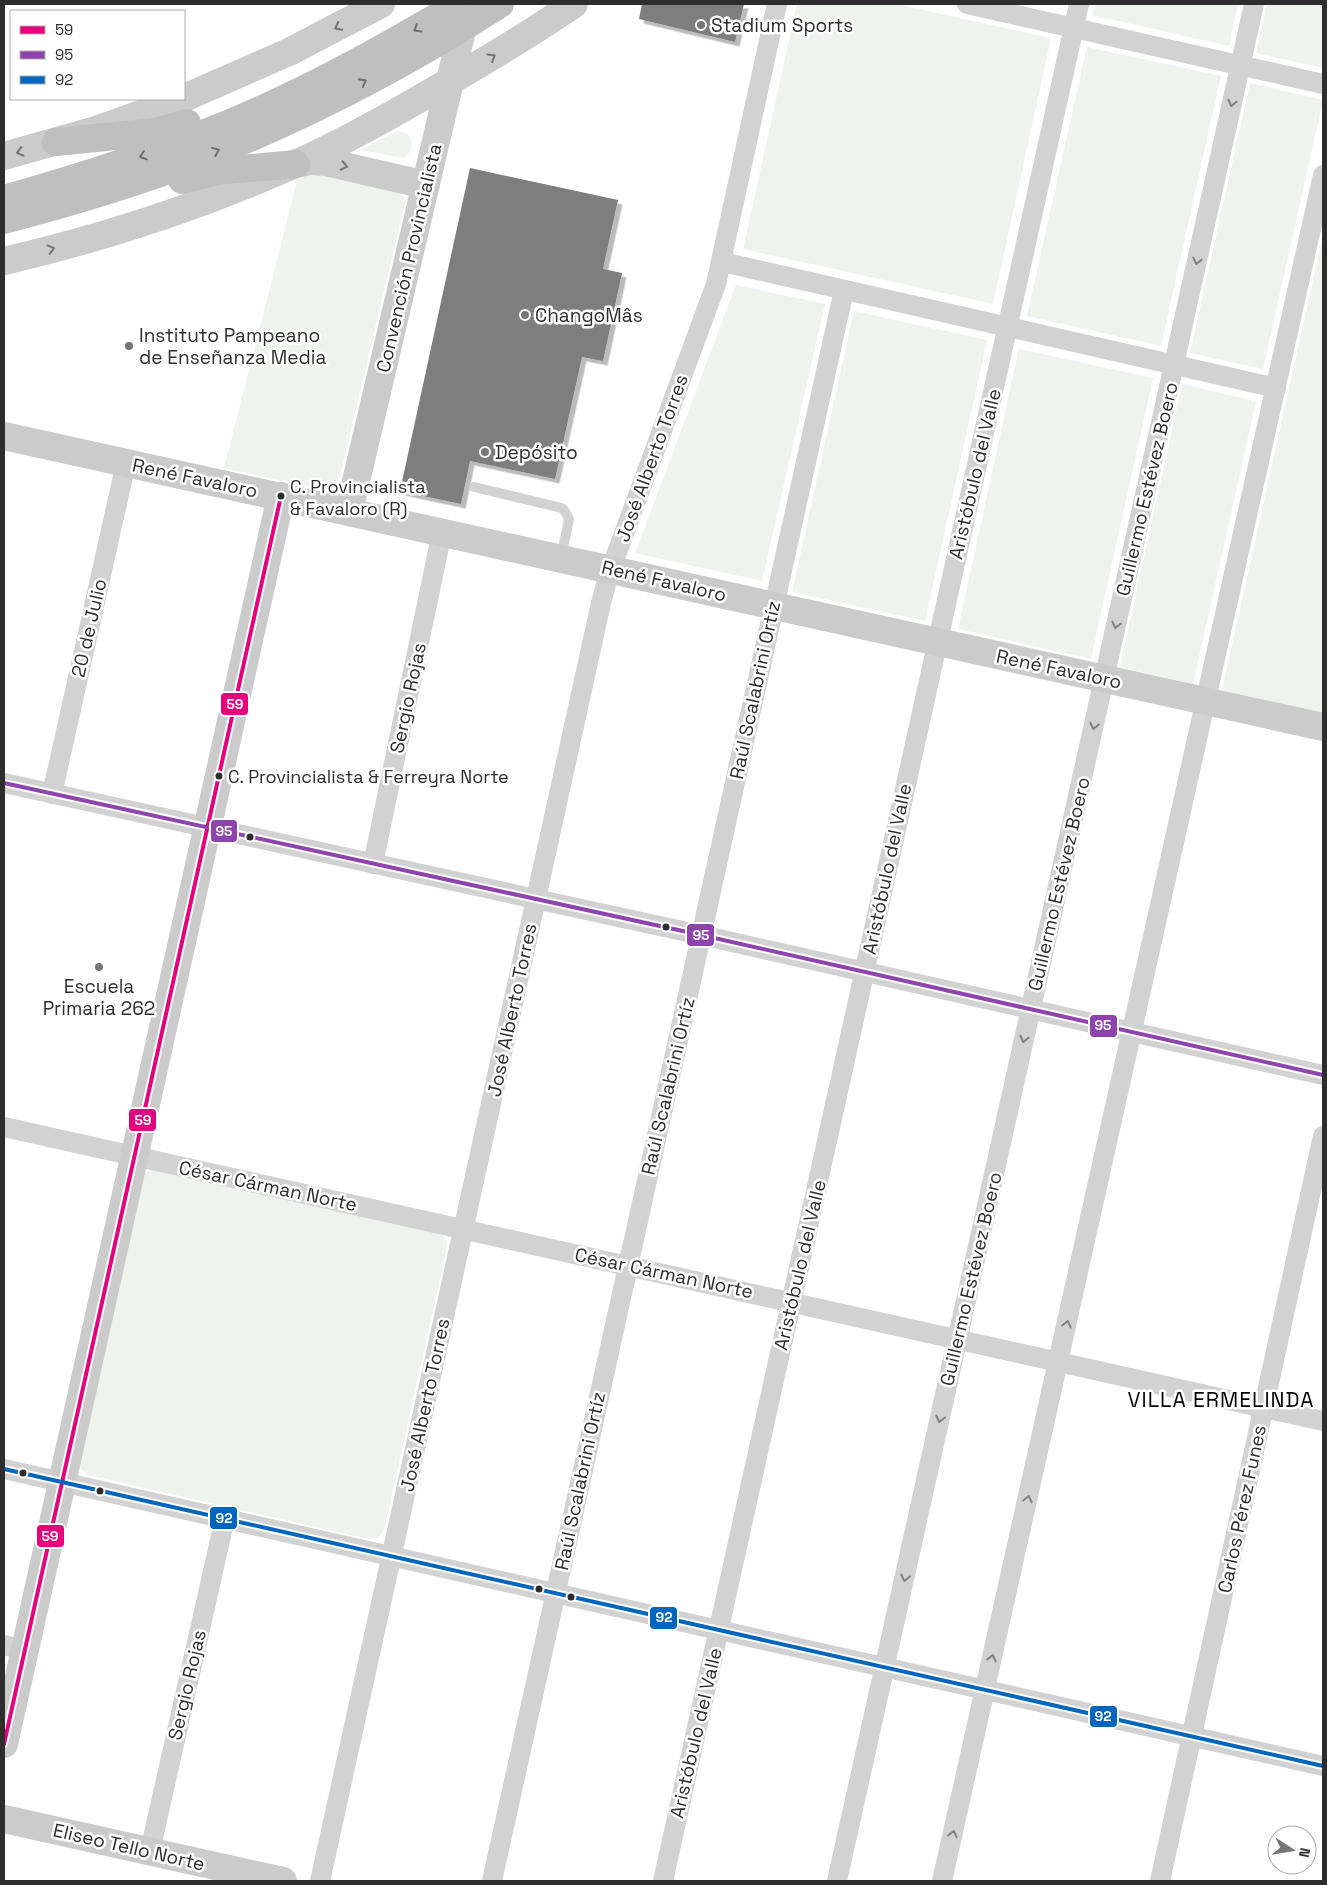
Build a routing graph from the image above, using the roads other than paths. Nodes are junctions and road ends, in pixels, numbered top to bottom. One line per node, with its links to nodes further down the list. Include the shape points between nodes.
1 (381, 4): 14 (street, one-way to 14, via 289,52)
2 (500, 4): 8 (highway)
3 (574, 4): 12 (street, one-way to 3)
4 (777, 4): 24 (street, José Alberto Torres)
5 (967, 4): 9 (street)
6 (1079, 4): 9 (street, Aristóbulo del Valle)
7 (1254, 4): 11 (street, Guillermo Estévez Boero)
8 (464, 12): 10 (highway, one-way to 10); 12 (street, Convención Provincialista); 22 (highway, one-way to 8, via 130,183 230,146 328,101)
9 (1074, 28): 11 (street); 26 (street, Aristóbulo del Valle)
10 (384, 48): 16 (highway, via 312,69 240,102 169,129); 21 (highway, one-way to 21, via 287,98 216,129 128,161)
11 (1240, 66): 13 (street); 27 (street, Guillermo Estévez Boero, one-way to 27)
12 (450, 82): 18 (street); 20 (street, Convención Provincialista)
13 (1323, 84)
14 (185, 98)
15 (180, 100): 16 (street)
16 (56, 142): 17 (street, one-way to 17)
17 (4, 156)
18 (296, 164): 20 (street, one-way to 20, via 326,162); 22 (highway, via 208,173 81,213); 23 (street, one-way to 18, via 176,210)
19 (1323, 175): 28 (street)
20 (426, 184): 33 (street, Convención Provincialista)
21 (4, 199)
22 (4, 222)
23 (4, 261)
24 (722, 262): 25 (street); 36 (street, José Alberto Torres, via 709,306)
25 (844, 290): 26 (street); 37 (street, Raúl Scalabrini Ortíz)
26 (1008, 327): 27 (street); 38 (street, Aristóbulo del Valle)
27 (1174, 364): 28 (street); 39 (street, Guillermo Estévez Boero, one-way to 39)
28 (1276, 388): 40 (street)
29 (4, 436): 30 (street, René Favaloro)
30 (126, 462): 32 (street, René Favaloro); 43 (street, 20 de Julio)
31 (474, 487): 35 (lane, via 562,508 569,518)
32 (281, 496): 33 (street, René Favaloro); 44 (street)
33 (349, 511): 34 (street, René Favaloro)
34 (442, 532): 35 (street, René Favaloro); 45 (street, Sergio Rojas)
35 (561, 558): 36 (street, René Favaloro)
36 (611, 569): 37 (street, René Favaloro); 46 (street, José Alberto Torres)
37 (774, 605): 38 (street, René Favaloro); 47 (street, Raúl Scalabrini Ortíz)
38 (938, 642): 39 (street, René Favaloro); 48 (street, Aristóbulo del Valle)
39 (1104, 679): 40 (street, René Favaloro); 49 (street, Guillermo Estévez Boero, one-way to 49)
40 (1206, 701): 41 (street, René Favaloro); 50 (street)
41 (1323, 727)
42 (4, 784): 43 (street)
43 (52, 794): 44 (street)
44 (207, 828): 45 (street); 54 (street)
45 (373, 864): 46 (street)
46 (536, 899): 47 (street); 55 (street, José Alberto Torres)
47 (701, 935): 48 (street); 56 (street, Raúl Scalabrini Ortíz)
48 (865, 972): 49 (street); 57 (street, Aristóbulo del Valle)
49 (1031, 1009): 50 (street); 58 (street, Guillermo Estévez Boero, one-way to 58)
50 (1132, 1032): 51 (street); 59 (street, one-way to 50)
51 (1323, 1075)
52 (4, 1127): 54 (street, César Cárman Norte)
53 (1323, 1136): 60 (street, Carlos Pérez Funes)
54 (133, 1156): 55 (street, César Cárman Norte); 63 (street)
55 (463, 1229): 56 (street, César Cárman Norte); 65 (street, José Alberto Torres)
56 (628, 1265): 57 (street, César Cárman Norte); 66 (street, Raúl Scalabrini Ortíz)
57 (792, 1302): 58 (street, César Cárman Norte); 67 (street, Aristóbulo del Valle)
58 (958, 1338): 59 (street, César Cárman Norte); 69 (street, Guillermo Estévez Boero, one-way to 69)
59 (1058, 1361): 60 (street, César Cárman Norte); 70 (street, one-way to 59)
60 (1264, 1407): 61 (street, César Cárman Norte); 71 (street, Carlos Pérez Funes)
61 (1323, 1421)
62 (4, 1469): 63 (street)
63 (62, 1481): 64 (street); 68 (street)
64 (225, 1518): 65 (street); 75 (street, Sergio Rojas)
65 (392, 1556): 66 (street); 77 (street, José Alberto Torres)
66 (556, 1593): 67 (street); 78 (street, Raúl Scalabrini Ortíz)
67 (719, 1629): 69 (street); 79 (street, Aristóbulo del Valle)
68 (14, 1648): 72 (street)
69 (885, 1667): 70 (street); 80 (street, Guillermo Estévez Boero)
70 (985, 1690): 71 (street); 81 (street, one-way to 70)
71 (1192, 1736): 73 (street); 82 (street, Carlos Pérez Funes)
72 (4, 1744)
73 (1323, 1766)
74 (4, 1819): 75 (street, Eliseo Tello Norte)
75 (150, 1852): 76 (street, Eliseo Tello Norte)
76 (283, 1881)
77 (320, 1881)
78 (492, 1881)
79 (663, 1881)
80 (837, 1881)
81 (942, 1881)
82 (1160, 1881)

